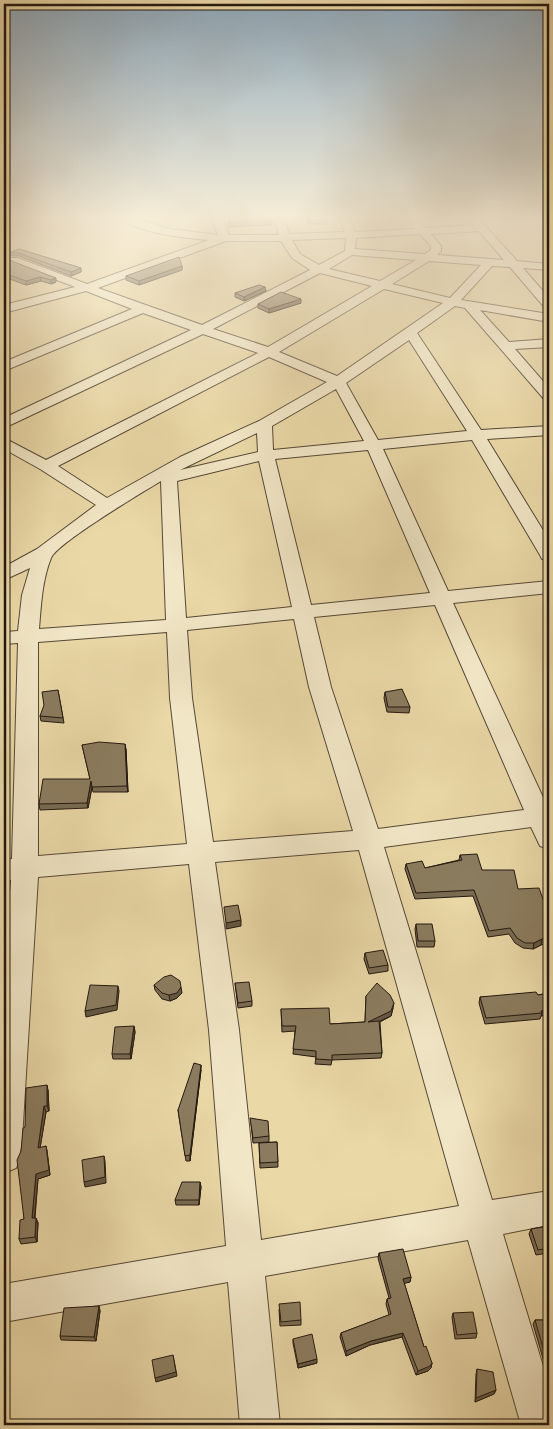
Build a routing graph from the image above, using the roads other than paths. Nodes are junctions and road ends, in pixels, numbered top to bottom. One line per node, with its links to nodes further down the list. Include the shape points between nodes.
1 (80, 286): 7 (street)
2 (92, 286): 7 (street)
3 (289, 286): 14 (street)
4 (380, 286): 8 (street); 18 (street)
5 (468, 286): 8 (street)
6 (533, 286): 9 (street)
7 (86, 288): 11 (street); 12 (street)
8 (453, 302): 10 (street); 15 (street)
9 (549, 304)
10 (470, 306): 13 (street); 17 (street)
11 (4, 309)
12 (143, 309): 14 (street); 19 (street)
13 (549, 318)
14 (201, 330): 18 (street); 22 (street)
15 (410, 332): 20 (street); 25 (street)
16 (549, 343): 17 (street)
17 (506, 346): 21 (street)
18 (268, 352): 20 (street); 29 (street)
19 (4, 367)
20 (339, 382): 23 (street); 27 (street)
21 (549, 396)
22 (4, 424)
23 (264, 424): 28 (street); 30 (street, via 186,460)
24 (549, 430): 25 (street)
25 (476, 434): 27 (street); 33 (street)
26 (4, 443): 29 (street)
27 (373, 444): 28 (street); 36 (street)
28 (266, 455): 30 (street); 37 (street)
29 (46, 466): 31 (street)
30 (158, 480): 31 (street); 38 (street, via 169,514)
31 (107, 505): 32 (street)
32 (43, 553): 34 (street); 39 (street)
33 (549, 555)
34 (4, 574)
35 (549, 587): 36 (street)
36 (441, 599): 37 (street); 40 (street)
37 (302, 612): 38 (street); 41 (street, via 320,687)
38 (178, 625): 39 (street); 42 (street, via 181,698)
39 (16, 638): 43 (street)
40 (546, 823): 41 (street)
41 (369, 841): 42 (street); 46 (street)
42 (202, 852): 43 (street); 47 (street, via 224,1030)
43 (14, 869): 44 (street)
44 (4, 1156)
45 (549, 1208): 46 (street)
46 (480, 1221): 47 (street); 50 (street)
47 (245, 1259): 48 (street); 49 (street)
48 (4, 1303)
49 (260, 1425)
50 (541, 1425)

